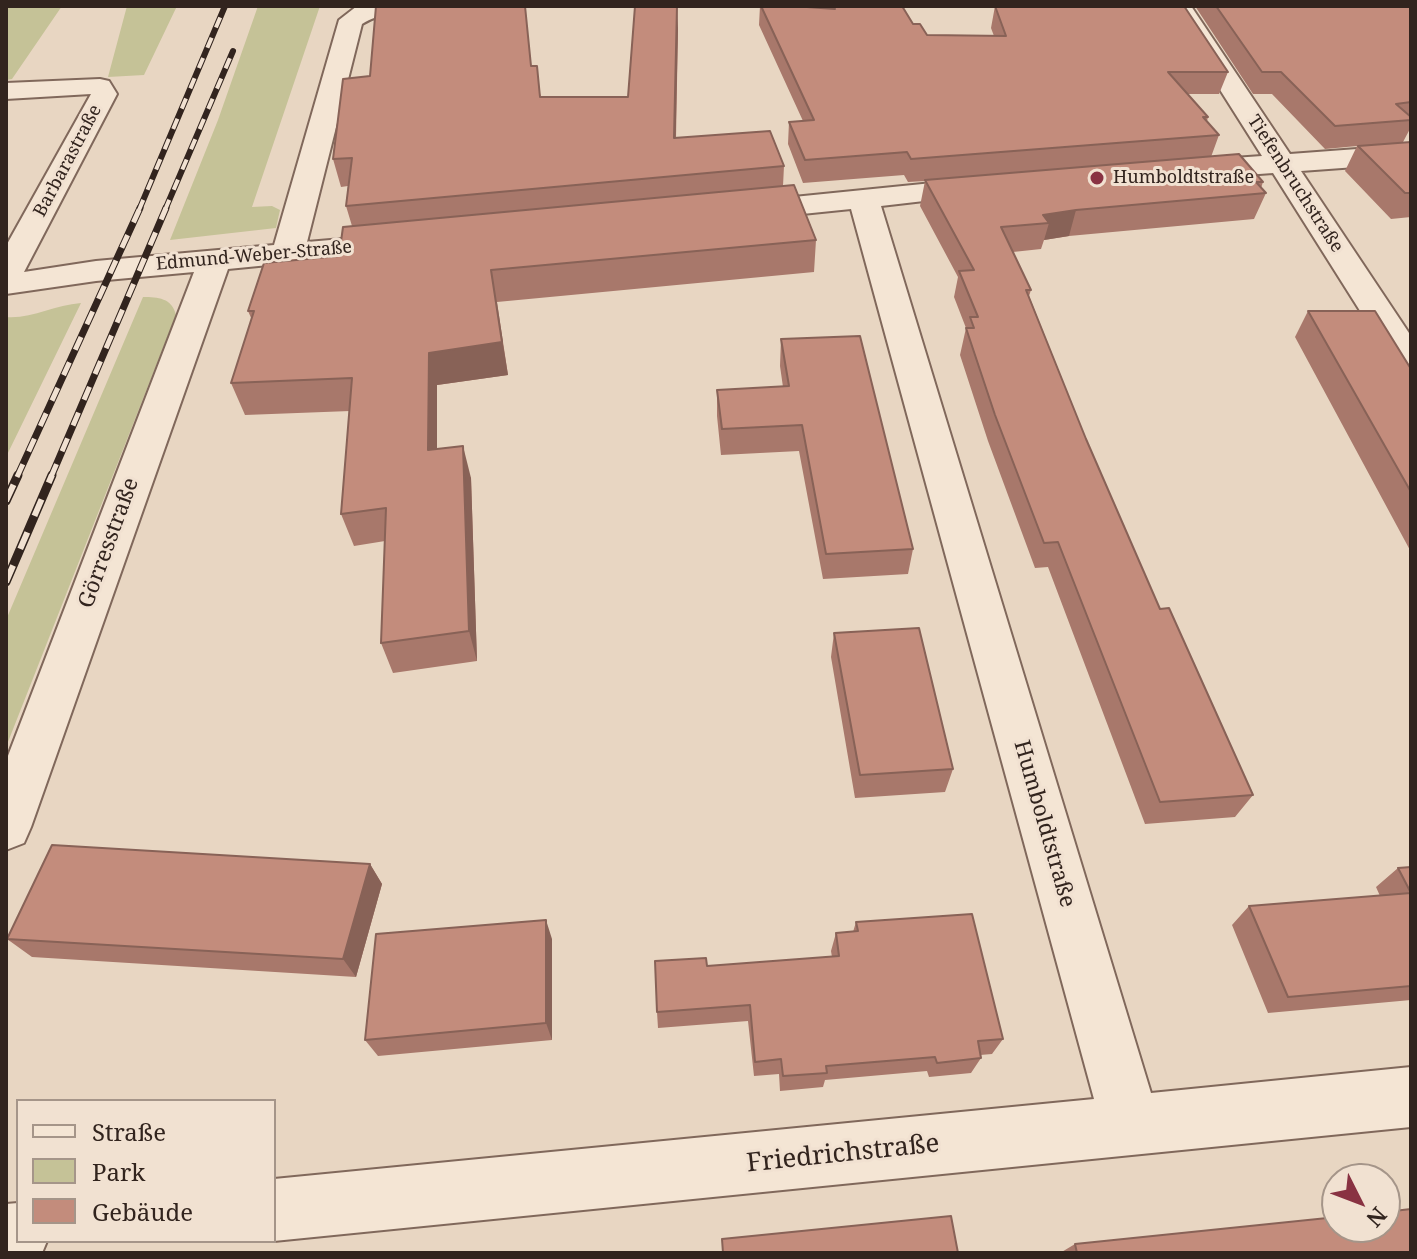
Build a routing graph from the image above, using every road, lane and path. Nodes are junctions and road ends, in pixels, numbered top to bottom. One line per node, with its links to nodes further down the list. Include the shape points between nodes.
1 (410, 6): 11 (street, via 369,9 351,20)
2 (1179, 6): 5 (street, Tiefenbruchstraße)
3 (6, 91): 13 (street, Barbarastraße, via 89,86 100,87 104,94)
4 (1411, 154): 5 (street)
5 (1282, 163): 6 (street); 15 (street, Tiefenbruchstraße)
6 (1159, 173)
7 (1006, 185): 8 (street)
8 (864, 200): 9 (street); 18 (street, Humboldtstraße)
9 (714, 214)
10 (428, 240): 11 (street, Edmund-Weber-Straße)
11 (288, 253): 12 (street, Edmund-Weber-Straße)
12 (215, 260): 14 (street, Edmund-Weber-Straße); 16 (street, Görresstraße)
13 (6, 275)
14 (6, 284)
15 (1411, 363)
16 (6, 827)
17 (1411, 1097): 18 (street, Friedrichstraße)
18 (1131, 1125): 19 (street, Friedrichstraße)
19 (276, 1210)

